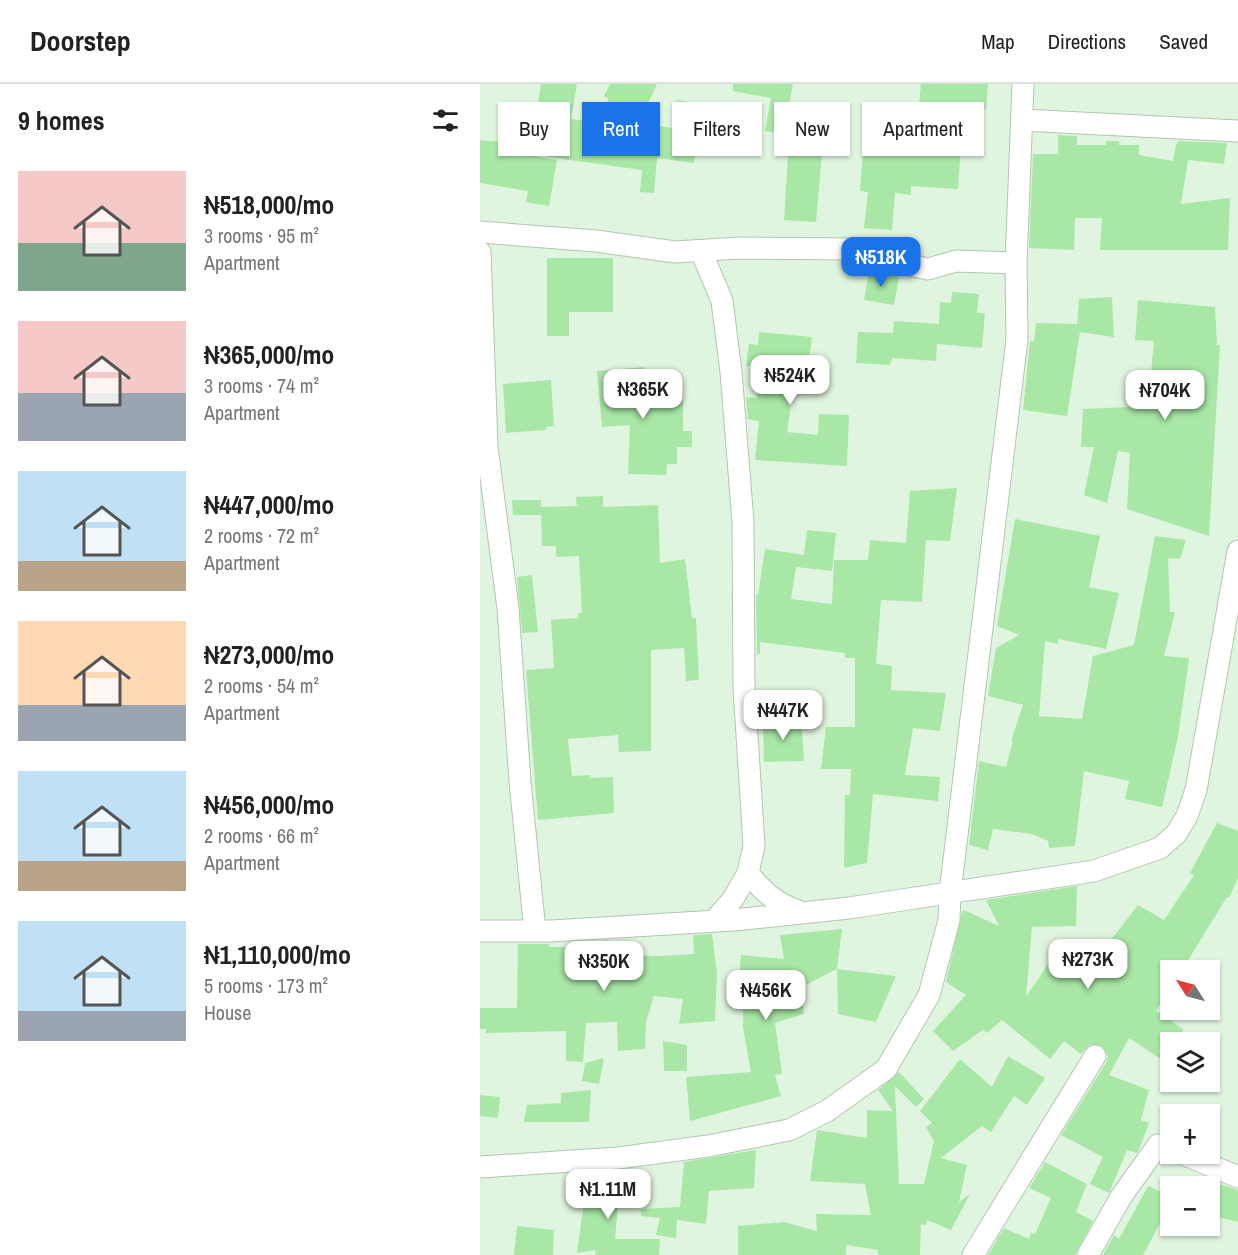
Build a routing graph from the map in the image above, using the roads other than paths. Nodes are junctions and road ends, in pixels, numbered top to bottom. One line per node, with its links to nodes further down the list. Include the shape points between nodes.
1 (1023, 84): 2 (street)
2 (1022, 120): 3 (street); 7 (street)
3 (1238, 130)
4 (480, 232): 5 (street, via 675,252)
5 (701, 251): 7 (street, via 852,249 928,269 956,261); 9 (street, via 722,301 743,522 744,688 754,846)
6 (480, 252): 14 (street, via 487,447 508,608)
7 (1016, 263): 10 (street, via 1017,339)
8 (1238, 551): 10 (street, via 1196,790 1176,834 1160,848 1094,871)
9 (748, 873): 11 (street, via 780,905); 12 (street)
10 (950, 892): 11 (street); 18 (street, via 949,920 929,995 886,1069 827,1112 789,1130 708,1146 618,1158)
11 (805, 913): 12 (street)
12 (714, 921): 14 (street)
13 (480, 931): 14 (street)
14 (535, 931)
15 (1095, 1056): 20 (street)
16 (1160, 1146): 21 (street, via 1141,1166)
17 (1207, 1164): 19 (street)
18 (480, 1167)
19 (1238, 1177)
20 (974, 1255)
21 (1088, 1255)

